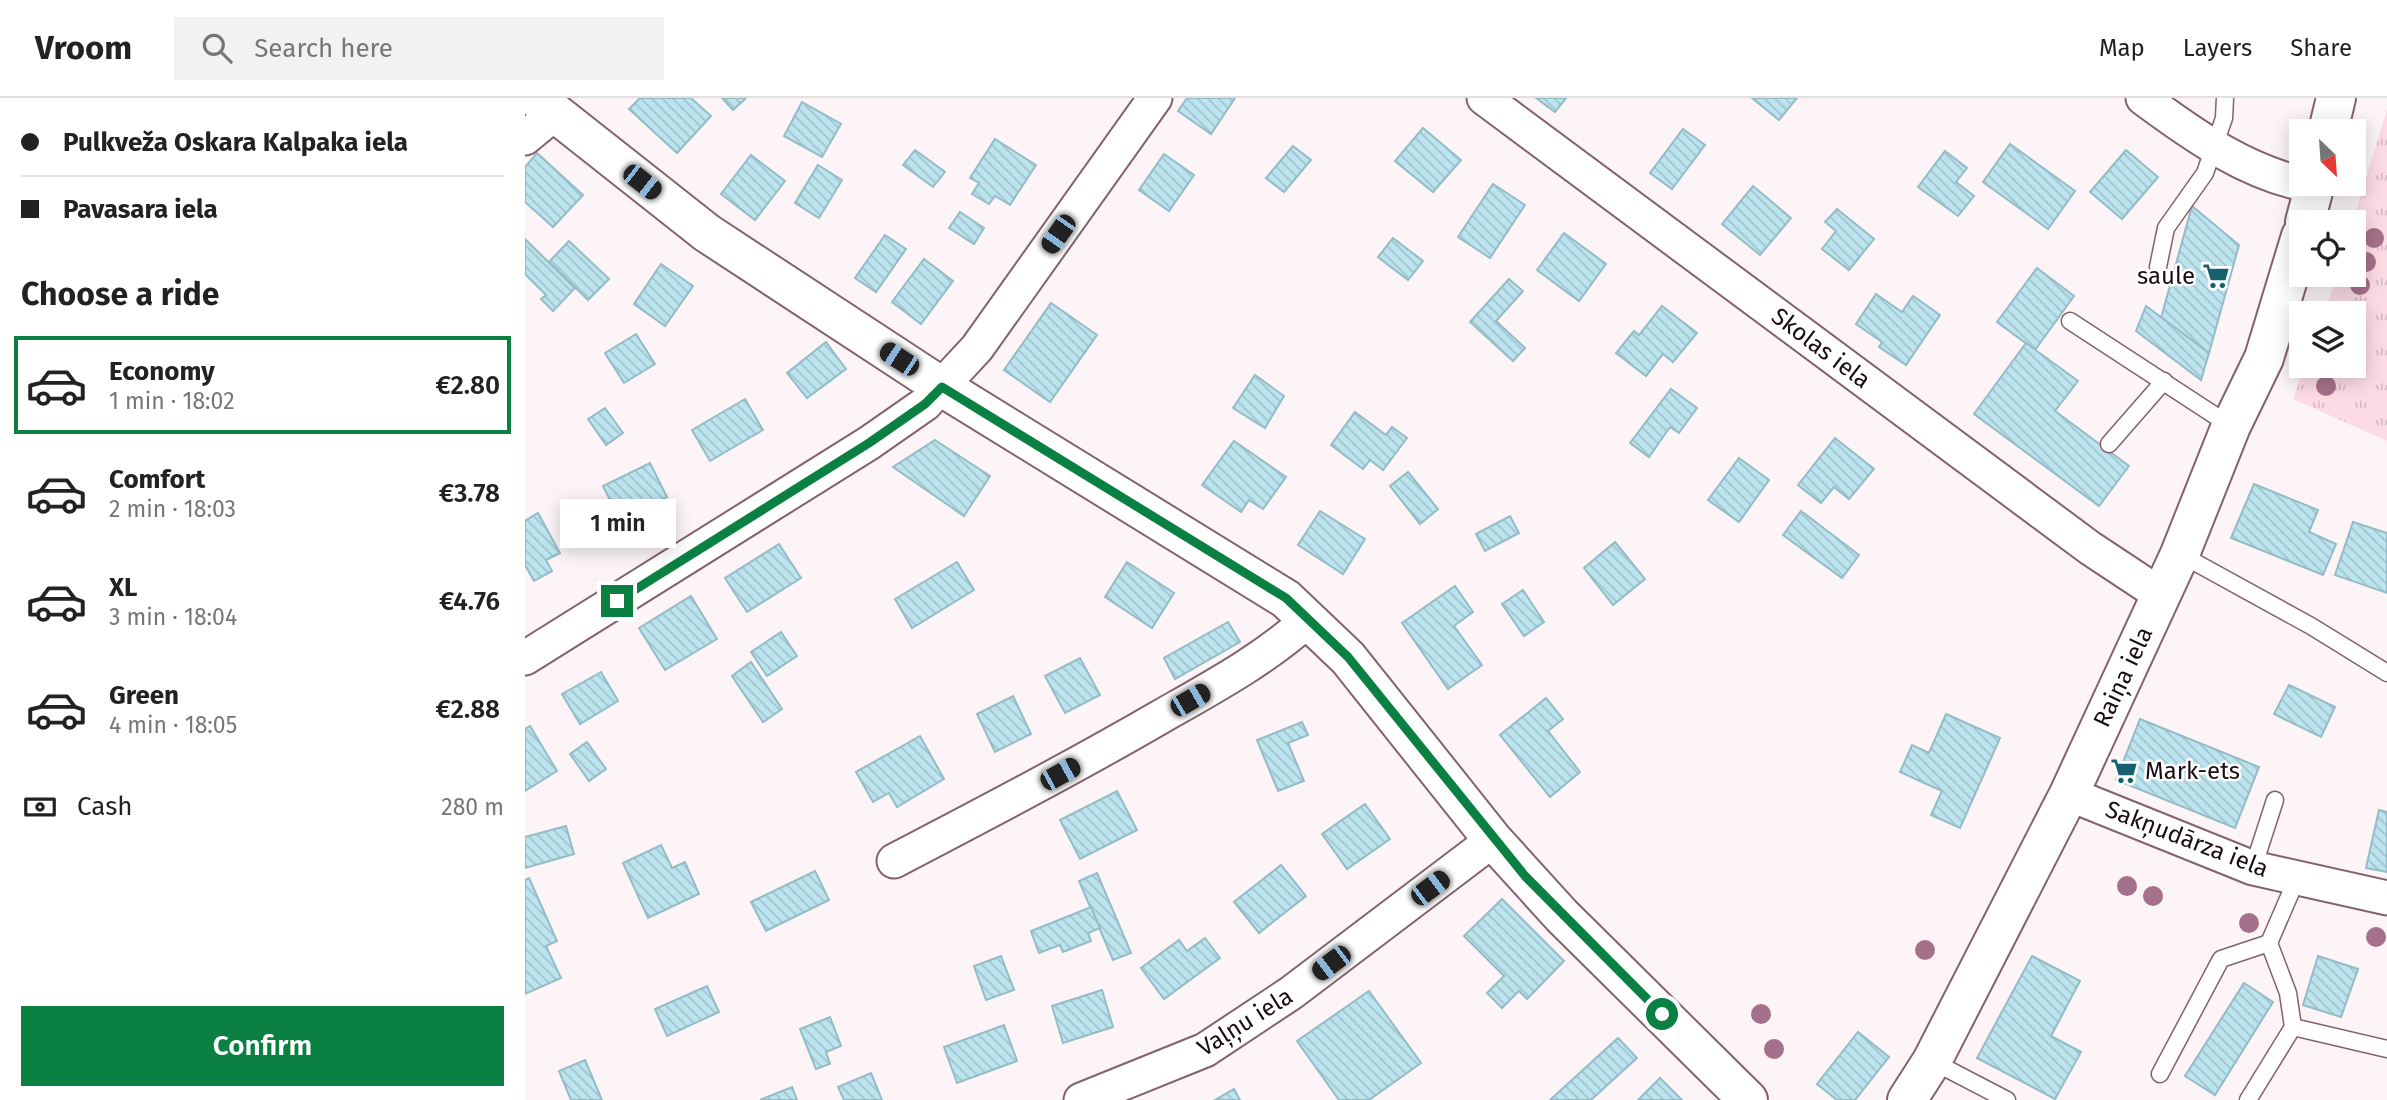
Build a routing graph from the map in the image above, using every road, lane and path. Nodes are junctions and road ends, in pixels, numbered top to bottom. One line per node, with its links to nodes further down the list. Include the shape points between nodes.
1 (1155, 98): 15 (street, via 977,348)
2 (1483, 98): 19 (street, Skolas iela, via 2090,548)
3 (2143, 98): 9 (street)
4 (2225, 98): 9 (lane)
5 (2336, 98): 7 (street)
6 (545, 106): 8 (street); 15 (street, via 707,233)
7 (2331, 119)
8 (525, 138)
9 (2215, 146): 10 (street); 11 (lane, via 2205,173 2166,228)
10 (2311, 197)
11 (2158, 267)
12 (2289, 276): 16 (street, Raiņa iela, via 2264,358)
13 (2070, 321): 14 (lane)
14 (2164, 381): 16 (lane); 17 (lane)
15 (942, 387): 20 (street, via 1286,598); 21 (street, via 869,443)
16 (2231, 426): 18 (street, Raiņa iela)
17 (2109, 444)
18 (2179, 554): 19 (street, Raiņa iela); 22 (lane)
19 (2161, 595): 23 (street, Raiņa iela)
20 (1309, 619): 25 (street, via 1355,666); 26 (street, via 1235,674 1019,796)
21 (525, 659)
22 (2387, 673)
23 (2069, 794): 27 (street, Sakņudārza iela); 33 (street, Raiņa iela)
24 (2275, 800): 27 (lane)
25 (1493, 840): 35 (street, Vaļņu iela, via 1291,993 1205,1050); 36 (street, via 1562,916)
26 (894, 860)
27 (2253, 868): 28 (street, Sakņudārza iela)
28 (2297, 878): 29 (street, Sakņudārza iela); 30 (lane)
29 (2387, 898)
30 (2269, 943): 31 (lane, via 2288,993); 34 (lane, via 2221,959)
31 (2293, 1027): 32 (lane); 39 (lane)
32 (2387, 1049)
33 (1931, 1061): 37 (street, Raiņa iela); 38 (lane)
34 (2160, 1074)
35 (1081, 1100)
36 (1748, 1100)
37 (1907, 1100)
38 (2007, 1100)
39 (2248, 1100)

